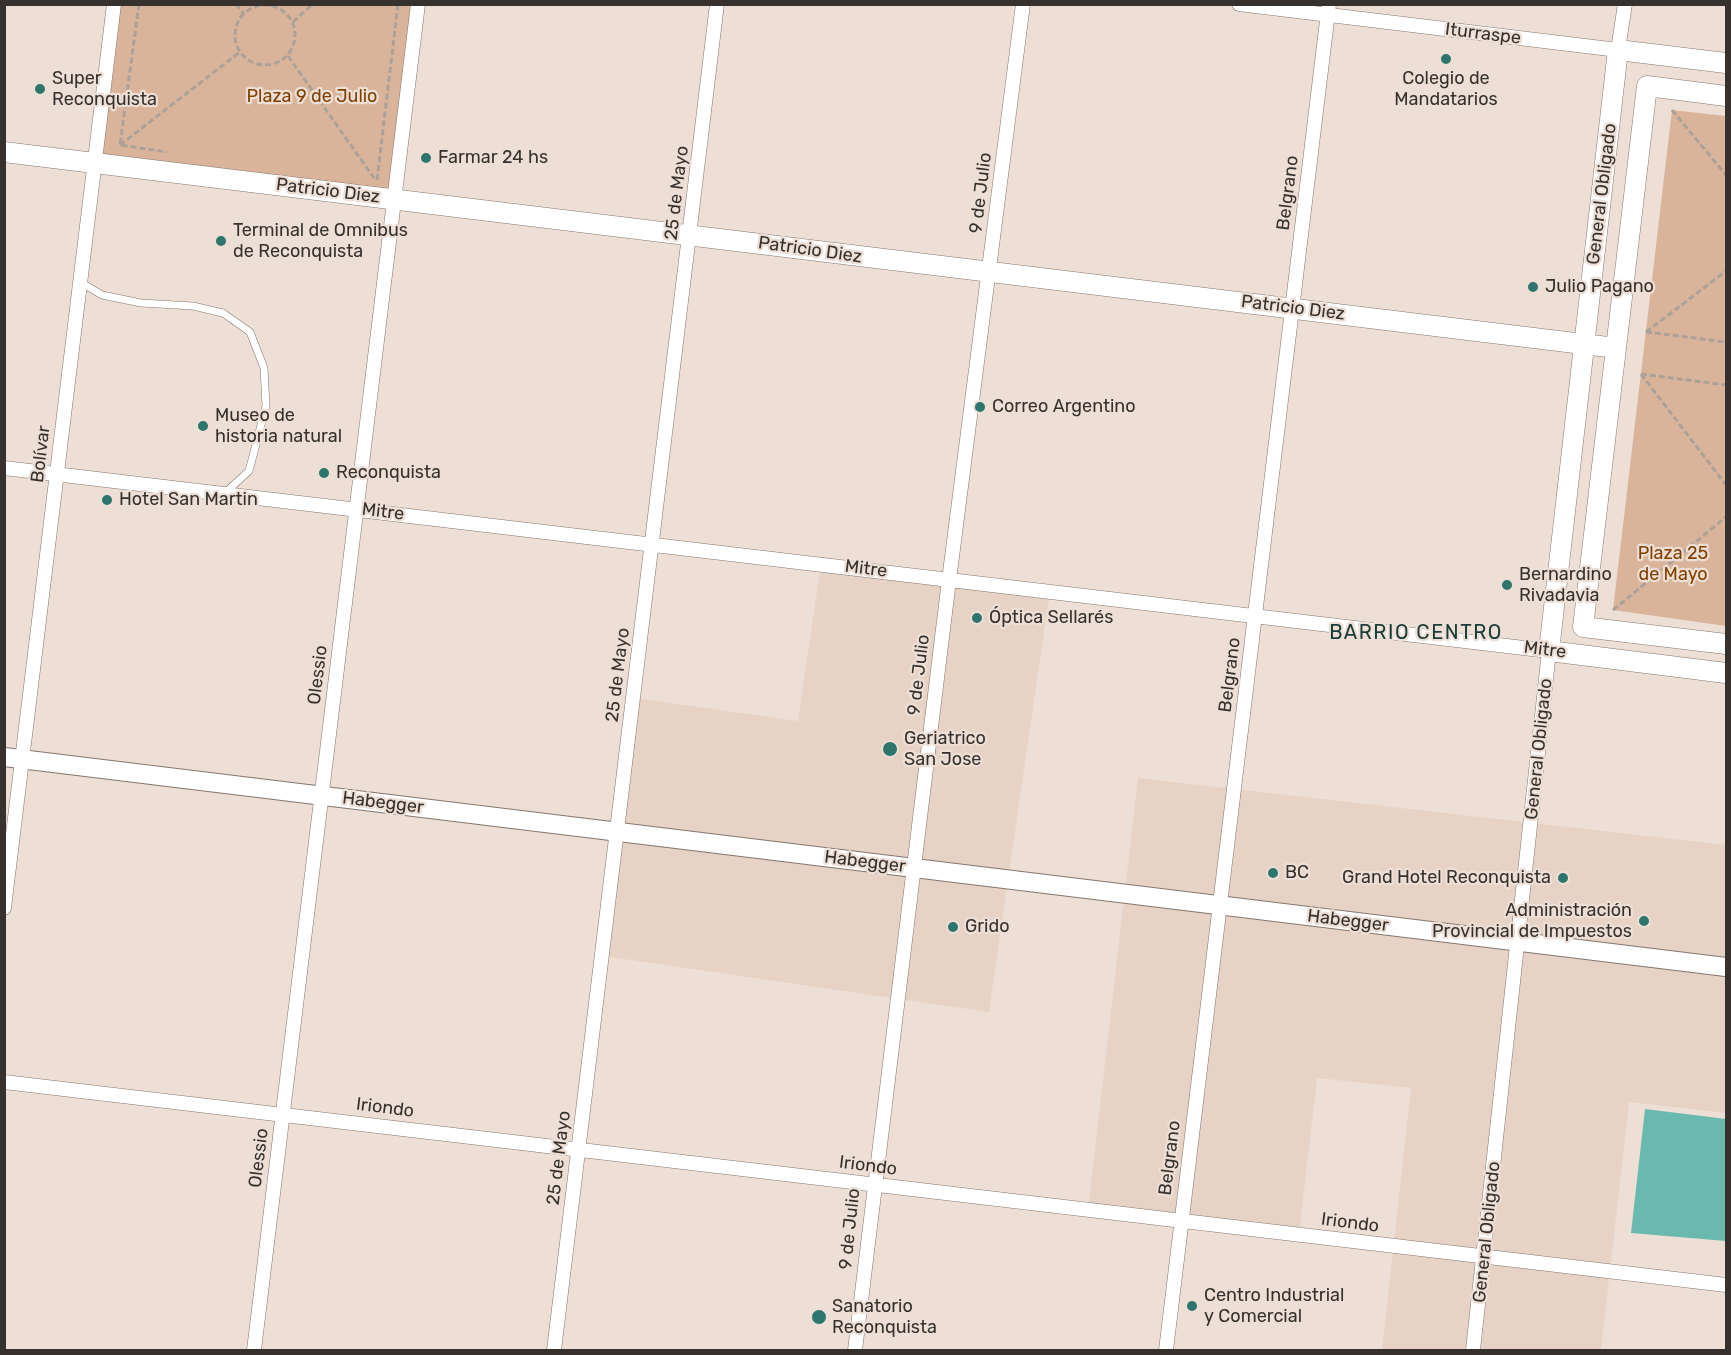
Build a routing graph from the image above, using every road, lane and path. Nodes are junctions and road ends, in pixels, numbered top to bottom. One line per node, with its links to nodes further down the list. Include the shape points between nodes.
1 (114, 4): 23 (street, Bolívar)
2 (139, 4): 20 (path)
3 (236, 4): 12 (path)
4 (314, 4): 13 (path)
5 (398, 4): 26 (path)
6 (418, 4): 27 (street, Olessio)
7 (717, 4): 28 (street, 25 de Mayo)
8 (1023, 4): 30 (street, 9 de Julio)
9 (1239, 4): 11 (street, Iturraspe)
10 (1625, 4): 14 (street, General Obligado)
11 (1329, 9): 14 (street, Iturraspe); 32 (street, Belgrano)
12 (244, 14): 13 (path, via 270,5); 15 (path, via 236,30)
13 (293, 22): 16 (path, via 296,39)
14 (1618, 50): 17 (main road, Iturraspe); 34 (main road, General Obligado)
15 (240, 52): 16 (path, via 259,65 275,64); 20 (path)
16 (288, 56): 26 (path)
17 (1726, 63)
18 (1726, 96): 35 (main road, via 1647,86)
19 (1672, 110): 24 (path)
20 (120, 145): 22 (path)
21 (4, 152): 23 (main road, Patricio Diez)
22 (178, 153)
23 (95, 162): 27 (main road, Patricio Diez); 31 (street, Bolívar)
24 (1726, 175)
25 (365, 180): 26 (path)
26 (377, 182)
27 (394, 199): 28 (main road, Patricio Diez); 41 (street, Olessio)
28 (690, 234): 30 (main road, Patricio Diez); 43 (street, 25 de Mayo)
29 (1726, 271): 33 (path, via 1646,332)
30 (989, 274): 32 (main road, Patricio Diez); 44 (street, 9 de Julio)
31 (80, 282): 38 (street, Bolívar); 40 (lane, via 102,295 224,313 250,332 264,368 266,406 249,471)
32 (1293, 307): 34 (main road, Patricio Diez); 46 (street, Belgrano)
33 (1726, 342)
34 (1584, 344): 35 (main road, Patricio Diez); 48 (main road, General Obligado)
35 (1616, 348): 47 (main road, Mitre, via 1583,627)
36 (1726, 385): 39 (path, via 1641,374)
37 (4, 468): 38 (street, Mitre)
38 (57, 474): 40 (street, Mitre); 50 (street, Bolívar)
39 (1726, 485)
40 (226, 492): 41 (street, Mitre)
41 (356, 509): 43 (street, Mitre); 51 (street, Olessio)
42 (1726, 517): 45 (path)
43 (652, 543): 44 (street, Mitre); 52 (street, 25 de Mayo)
44 (949, 579): 46 (street, Mitre); 53 (street, 9 de Julio)
45 (1613, 610)
46 (1256, 615): 48 (street, Mitre); 54 (street, Belgrano)
47 (1726, 644)
48 (1549, 651): 49 (main road, Mitre); 56 (street, General Obligado)
49 (1726, 673)
50 (14, 758): 51 (street, Habegger); 55 (street, Bolívar)
51 (321, 796): 52 (street, Habegger); 59 (street, Olessio)
52 (617, 831): 53 (street, Habegger); 60 (street, 25 de Mayo)
53 (914, 868): 54 (street, Habegger); 61 (street, 9 de Julio)
54 (1221, 904): 56 (street, Habegger); 62 (street, Belgrano)
55 (4, 908)
56 (1518, 943): 57 (street, Habegger); 63 (street, General Obligado)
57 (1726, 966)
58 (4, 1082): 59 (street, Iriondo)
59 (283, 1114): 60 (street, Iriondo); 65 (street, Olessio)
60 (579, 1149): 61 (street, Iriondo); 66 (street, 25 de Mayo)
61 (873, 1185): 62 (street, Iriondo); 67 (street, 9 de Julio)
62 (1180, 1220): 63 (street, Iriondo); 68 (street, Belgrano)
63 (1485, 1257): 64 (street, Iriondo); 69 (street, General Obligado)
64 (1726, 1285)
65 (254, 1350)
66 (554, 1350)
67 (855, 1350)
68 (1166, 1350)
69 (1473, 1350)

